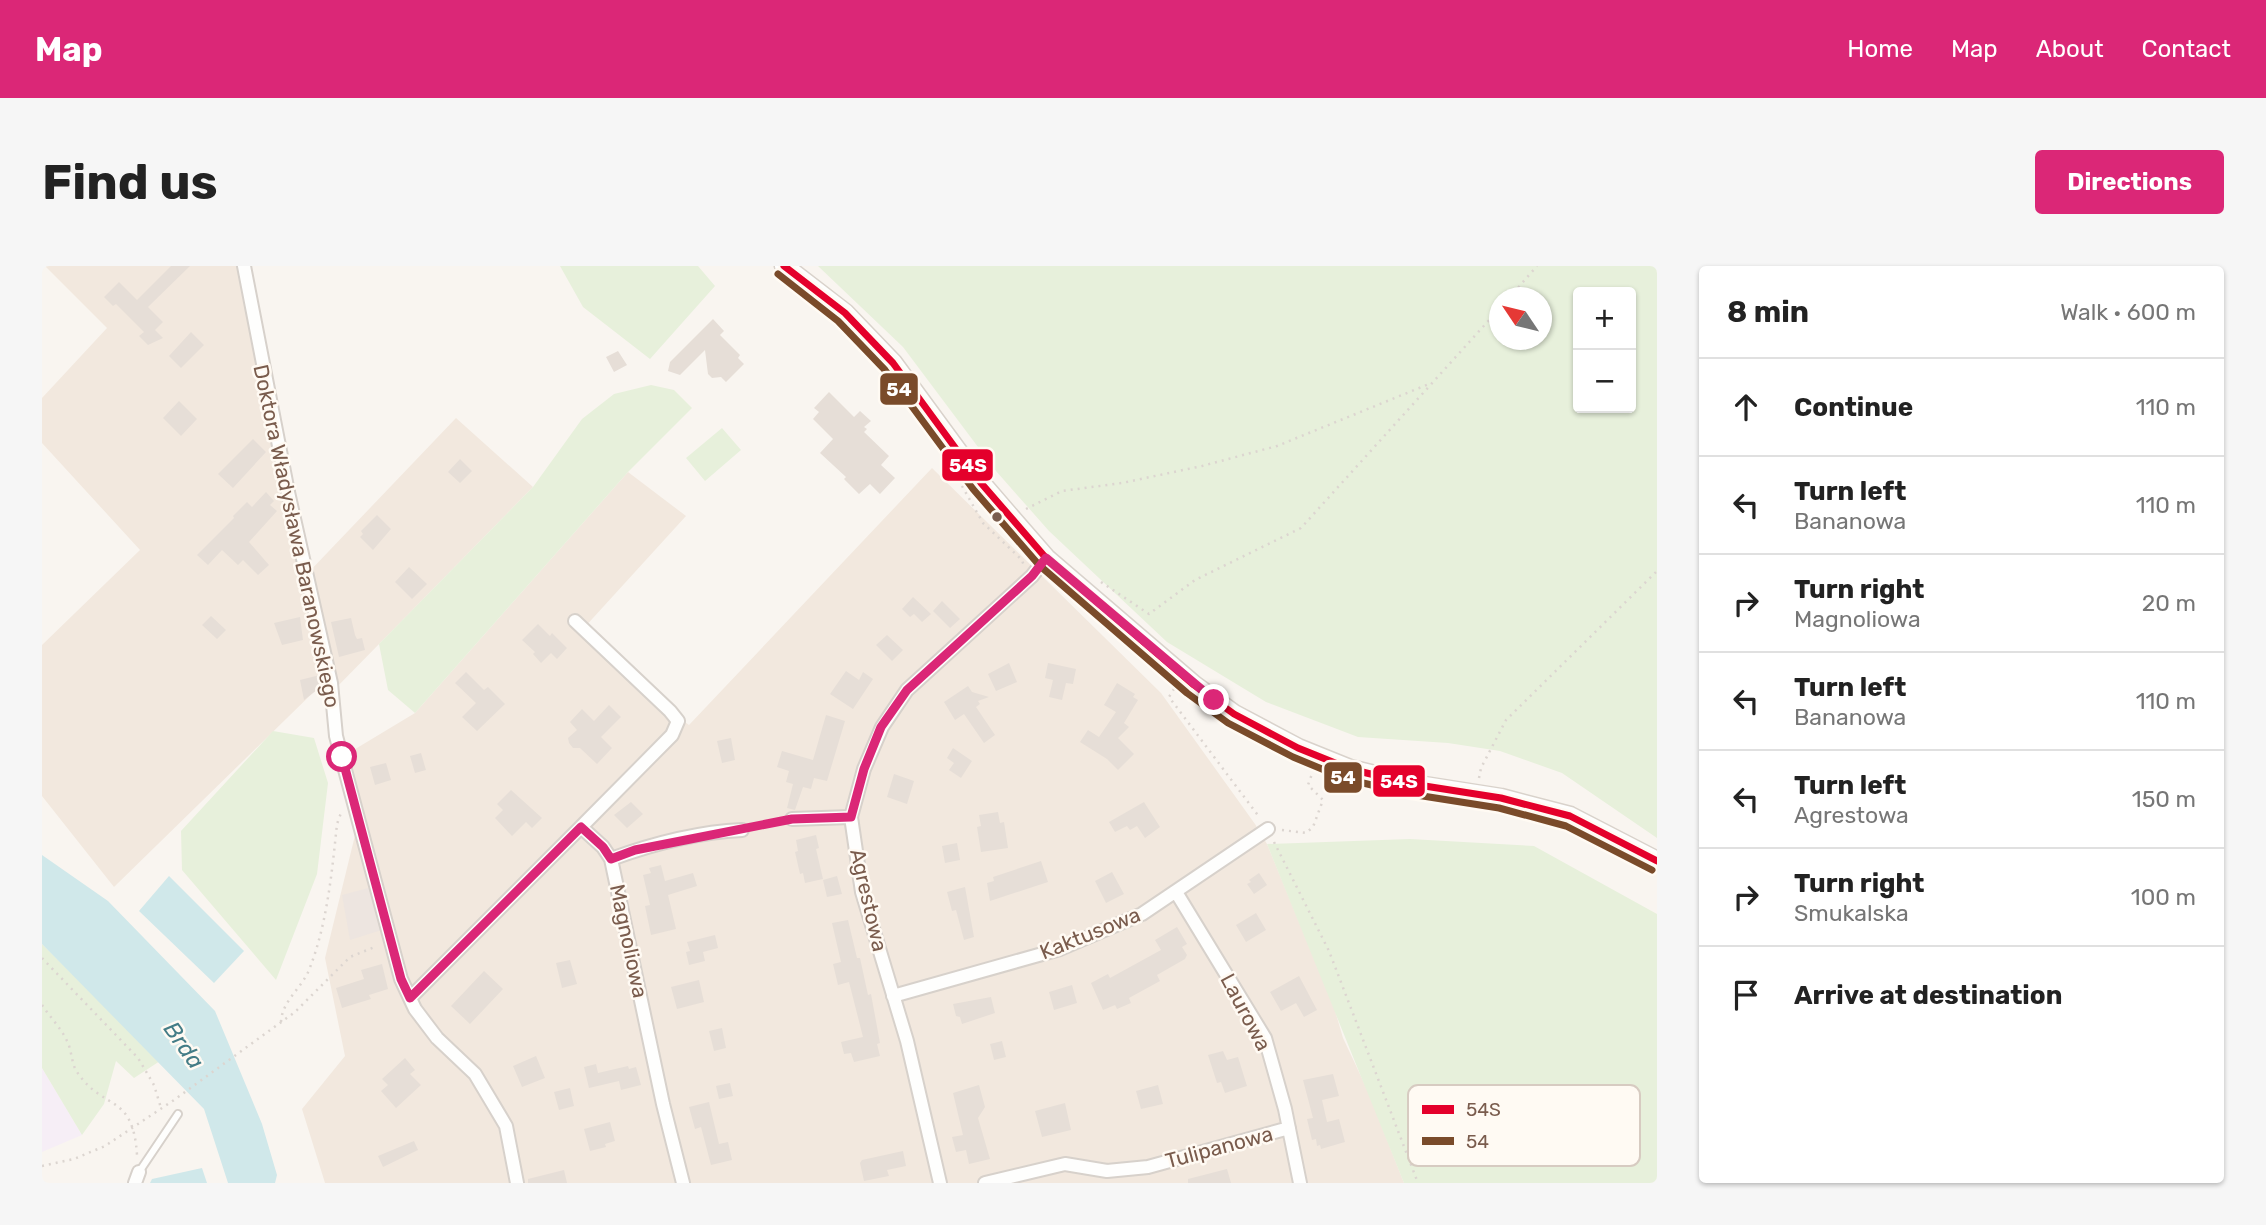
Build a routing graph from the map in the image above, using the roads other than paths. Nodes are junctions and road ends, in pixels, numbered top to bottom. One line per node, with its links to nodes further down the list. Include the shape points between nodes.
1 (244, 266): 14 (street, Doktora Władysława Baranowskiego, via 331,683 336,736)
2 (784, 266): 3 (street, via 845,313 893,363 981,484)
3 (1046, 558): 5 (street, Agrestowa, via 907,690 881,727); 11 (street, via 1194,685 1265,732 1370,775 1477,793 1570,816)
4 (575, 621): 7 (street, via 678,721 672,735)
5 (851, 817): 6 (street); 13 (street, Agrestowa, via 862,892)
6 (792, 819)
7 (581, 827): 10 (street, Magnoliowa); 14 (street)
8 (1268, 829): 12 (street, Kaktusowa)
9 (741, 830): 10 (street, via 635,850)
10 (611, 859): 19 (street, Magnoliowa)
11 (1657, 860)
12 (1176, 892): 13 (street, Kaktusowa, via 1142,914 1060,949); 16 (street, Laurowa, via 1265,1038)
13 (893, 996): 20 (street, Agrestowa)
14 (410, 998): 18 (street, Doktora Władysława Baranowskiego, via 437,1038 475,1074 494,1104 506,1126)
15 (178, 1114): 17 (lane)
16 (1289, 1128): 21 (street, Tulipanowa, via 1149,1167 1107,1171 1065,1164); 22 (street, Laurowa)
17 (137, 1177)
18 (517, 1183)
19 (684, 1183)
20 (940, 1183)
21 (985, 1183)
22 (1300, 1183)

